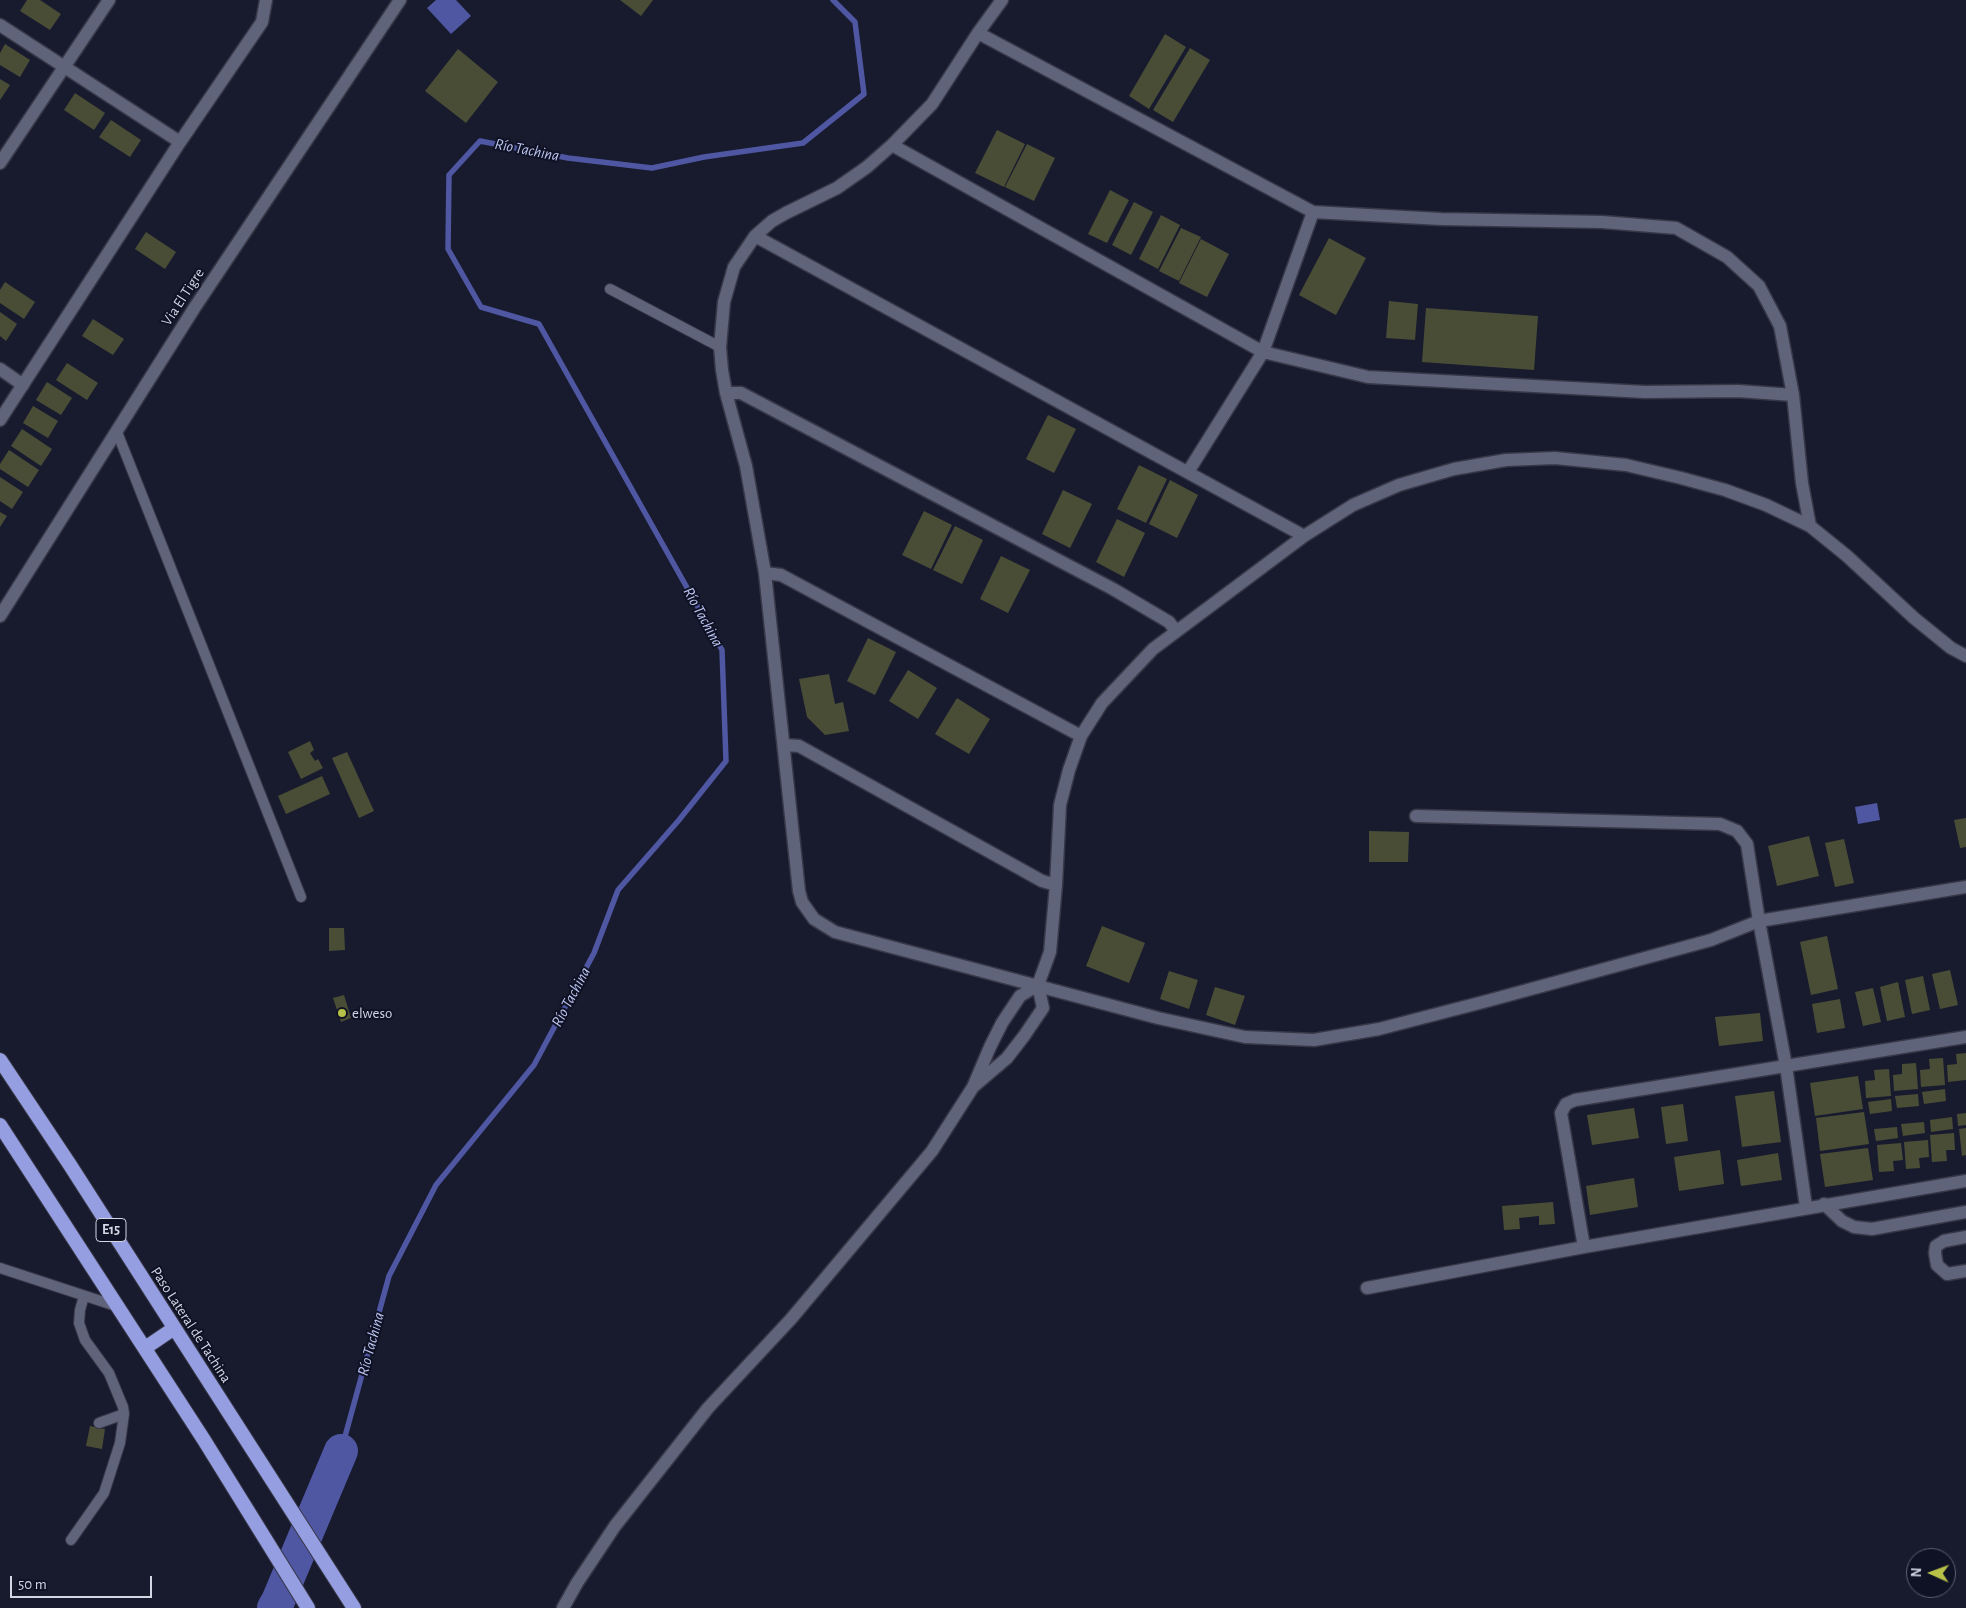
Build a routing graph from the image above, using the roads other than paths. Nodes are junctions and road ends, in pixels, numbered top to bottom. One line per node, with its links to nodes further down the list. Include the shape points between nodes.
1 (109, 0): 7 (street)
2 (266, 0): 8 (street, via 262,22)
3 (400, 0): 21 (street, Via El Tigre, via 195,307)
4 (1002, 0): 6 (street)
5 (0, 25): 7 (street)
6 (978, 33): 9 (street, via 932,104); 11 (street)
7 (64, 66): 8 (street); 10 (street)
8 (180, 142): 17 (street)
9 (892, 145): 12 (street, via 836,188 772,221); 15 (street)
10 (0, 163)
11 (1313, 212): 15 (street); 19 (street, via 1441,219 1602,222 1676,228 1727,257 1759,286 1780,326)
12 (755, 236): 14 (street, via 740,255 729,280); 22 (street)
13 (610, 289): 14 (lane)
14 (720, 348): 18 (street)
15 (1263, 352): 19 (street, via 1368,377 1645,392 1738,391); 22 (street)
16 (0, 369): 17 (street)
17 (24, 385): 20 (street)
18 (726, 393): 25 (street, via 746,466); 27 (street, via 741,393 1113,589 1169,622)
19 (1793, 395): 23 (street)
20 (0, 420)
21 (117, 432): 26 (street, Via El Tigre); 34 (lane)
22 (1188, 472): 24 (street)
23 (1810, 526): 24 (street, via 1766,505 1681,478 1626,465 1555,458 1506,460 1454,469 1399,485 1353,505); 28 (street, via 1914,618)
24 (1304, 536): 27 (street)
25 (765, 573): 29 (street, via 781,575); 30 (street)
26 (0, 616)
27 (1176, 631): 29 (street, via 1126,676 1102,703)
28 (1966, 656)
29 (1081, 736): 32 (street, via 1060,805)
30 (785, 745): 32 (street, via 799,746 1042,881); 36 (street, via 799,891 802,902 814,919 835,932)
31 (1416, 816): 35 (street, via 1720,824 1737,831 1747,844)
32 (1056, 885): 36 (street, via 1050,952)
33 (1966, 887): 35 (street)
34 (301, 898)
35 (1759, 921): 36 (street, via 1711,940 1487,1002 1379,1030 1314,1040 1245,1036 1158,1018); 39 (street)
36 (1038, 986): 40 (street, via 1020,996 1002,1023); 40 (street, via 1043,1008 1034,1022 1007,1058)
37 (1966, 1037): 39 (street)
38 (0, 1060): 53 (highway, Paso Lateral de Tachina / E15)
39 (1786, 1066): 44 (street); 47 (street, via 1566,1104 1561,1113)
40 (973, 1087): 60 (street, via 932,1151 791,1319 708,1408 615,1526)
41 (0, 1125): 52 (highway, E15)
42 (1966, 1181): 43 (street)
43 (1824, 1204): 44 (street); 45 (street, via 1842,1221 1854,1227 1872,1229)
44 (1806, 1207): 47 (street)
45 (1966, 1212)
46 (1966, 1237): 49 (street, via 1944,1241 1936,1246 1935,1252 1937,1265 1947,1274)
47 (1584, 1247): 50 (street)
48 (0, 1268): 51 (lane)
49 (1966, 1271)
50 (1367, 1288)
51 (84, 1296): 52 (lane); 55 (lane, via 79,1324 85,1340 109,1373)
52 (119, 1307): 54 (highway, E15)
53 (173, 1329): 54 (highway); 59 (highway, Paso Lateral de Tachina / E15)
54 (145, 1348): 58 (highway, E15)
55 (124, 1414): 56 (lane); 57 (lane, via 120,1443 104,1493)
56 (99, 1423)
57 (71, 1540)
58 (308, 1608)
59 (354, 1608)
60 (563, 1608)

